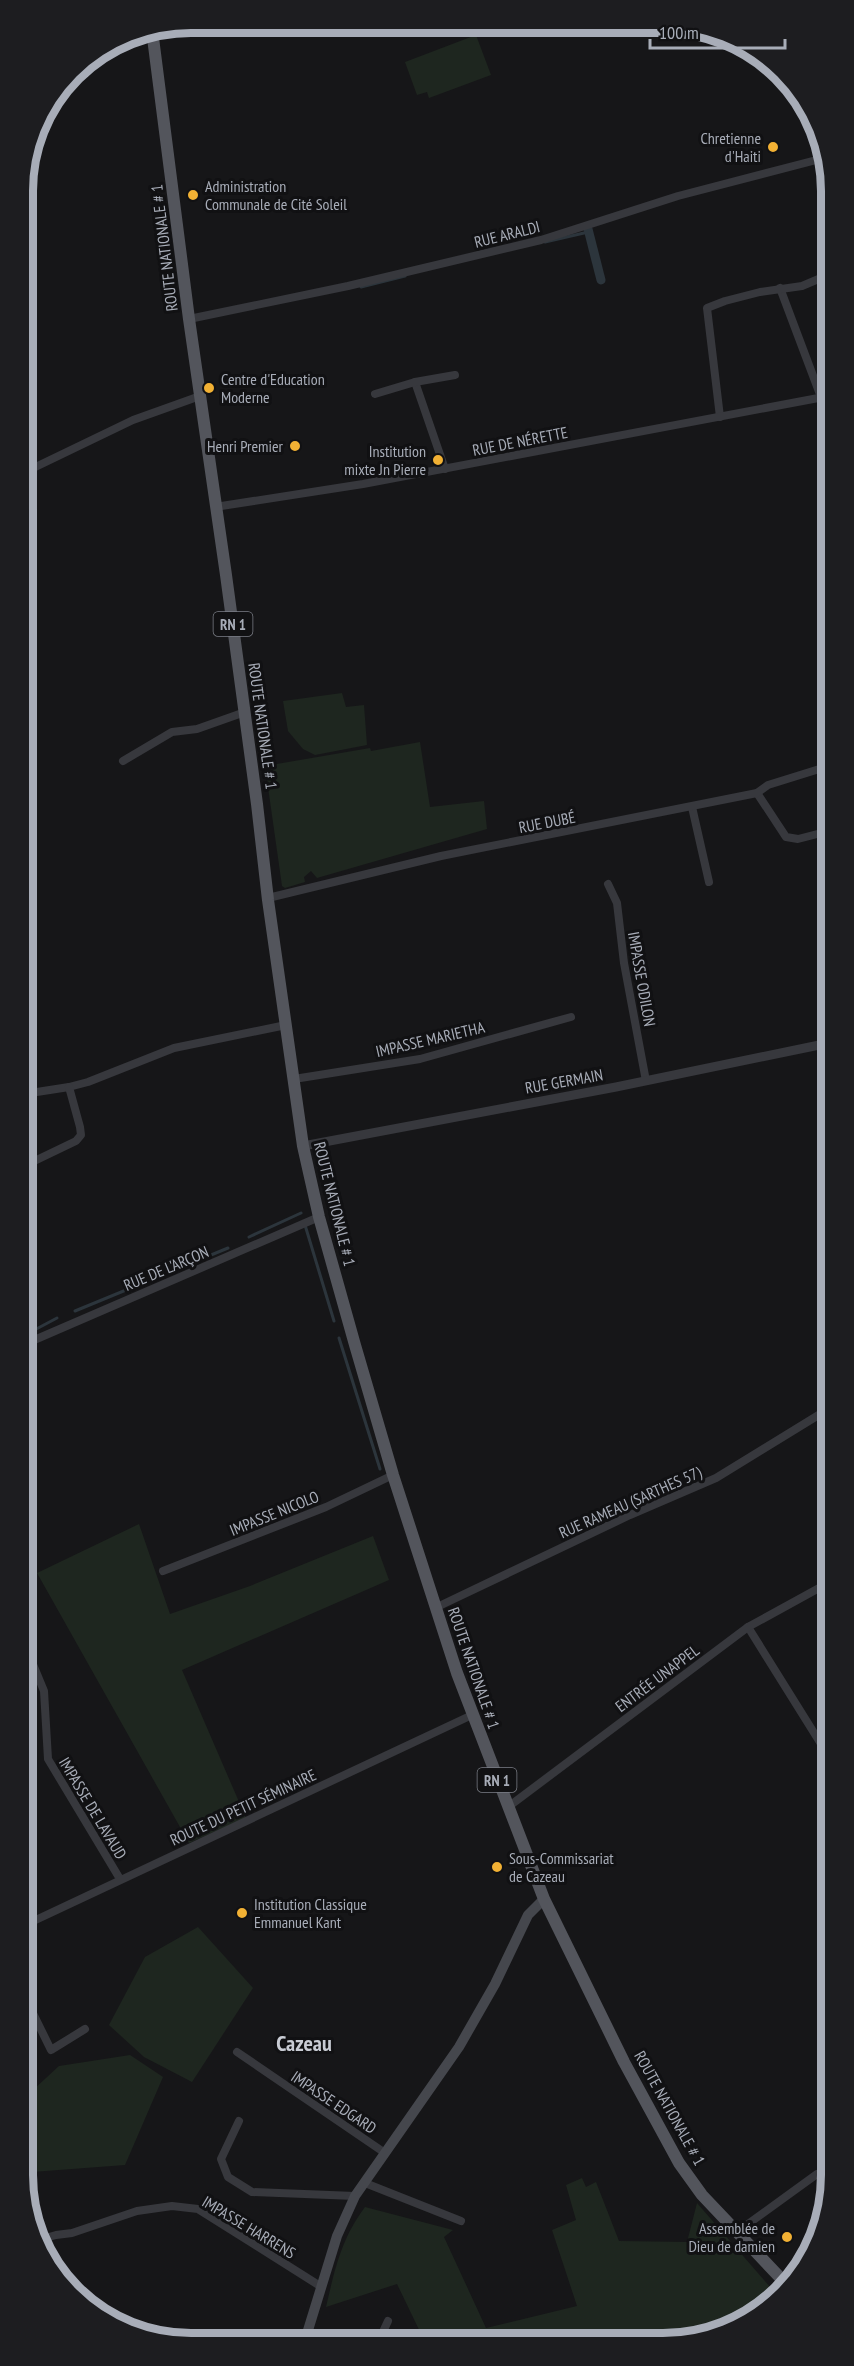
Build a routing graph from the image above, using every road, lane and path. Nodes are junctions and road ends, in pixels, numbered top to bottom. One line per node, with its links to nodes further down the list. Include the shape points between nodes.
1 (153, 38): 5 (main road, ROUTE NATIONALE # 1 / RN 1)
2 (818, 160): 5 (street, RUE ARALDI, via 678,196 541,240)
3 (821, 278): 4 (street, via 802,286)
4 (780, 288): 8 (street); 12 (street, via 707,308)
5 (189, 319): 10 (main road, ROUTE NATIONALE # 1 / RN 1)
6 (455, 375): 7 (street)
7 (415, 382): 9 (street); 14 (street)
8 (821, 387)
9 (375, 394)
10 (200, 396): 13 (street, via 133,420); 15 (main road, ROUTE NATIONALE # 1 / RN 1)
11 (821, 398): 12 (street, RUE DE NÉRETTE)
12 (720, 417): 14 (street, RUE DE NÉRETTE)
13 (33, 468)
14 (445, 469): 15 (street, RUE DE NÉRETTE)
15 (215, 507): 16 (main road, ROUTE NATIONALE # 1 / RN 1)
16 (245, 712): 17 (street, via 197,729 172,732); 24 (main road, ROUTE NATIONALE # 1 / RN 1)
17 (123, 761)
18 (821, 768): 19 (street, RUE DUBÉ, via 768,785)
19 (757, 793): 20 (street, RUE DUBÉ); 21 (street, via 786,837 798,839)
20 (692, 807): 22 (street); 24 (street, RUE DUBÉ, via 441,856)
21 (821, 833)
22 (709, 882)
23 (608, 884): 29 (street, IMPASSE ODILON, via 617,903)
24 (268, 898): 26 (main road, ROUTE NATIONALE # 1 / RN 1)
25 (571, 1017): 28 (street, IMPASSE MARIETHA, via 420,1059)
26 (286, 1025): 28 (main road, ROUTE NATIONALE # 1 / RN 1); 30 (street, via 174,1048)
27 (821, 1045): 29 (street, RUE GERMAIN)
28 (294, 1079): 32 (main road, ROUTE NATIONALE # 1 / RN 1)
29 (646, 1081): 32 (street, RUE GERMAIN)
30 (69, 1087): 31 (street); 33 (street, via 81,1135)
31 (33, 1093)
32 (303, 1146): 34 (main road, ROUTE NATIONALE # 1 / RN 1)
33 (33, 1162)
34 (319, 1217): 35 (street, RUE DE L'ARÇON); 37 (main road, ROUTE NATIONALE # 1 / RN 1)
35 (33, 1341)
36 (821, 1414): 40 (street, RUE RAMEAU (SARTHES 57), via 716,1478)
37 (393, 1475): 38 (street, IMPASSE NICOLO, via 326,1507); 40 (main road, ROUTE NATIONALE # 1 / RN 1)
38 (163, 1571)
39 (821, 1587): 41 (street, ENTRÉE UNAPPEL)
40 (435, 1608): 43 (main road, ROUTE NATIONALE # 1 / RN 1)
41 (748, 1627): 44 (street); 45 (street, ENTRÉE UNAPPEL)
42 (33, 1664): 46 (street, IMPASSE DE LAVAUD, via 44,1691 48,1759)
43 (472, 1715): 45 (main road, ROUTE NATIONALE # 1 / RN 1); 46 (street, ROUTE DU PETIT SÉMINAIRE)
44 (821, 1744)
45 (508, 1807): 47 (main road, ROUTE NATIONALE # 1 / RN 1)
46 (120, 1879): 48 (street, ROUTE DU PETIT SÉMINAIRE)
47 (544, 1899): 53 (main road, via 528,1915 459,2047); 58 (main road, ROUTE NATIONALE # 1 / RN 1, via 679,2163)
48 (33, 1921)
49 (33, 2012): 50 (street, via 51,2050)
50 (85, 2029)
51 (237, 2052): 53 (street, IMPASSE EDGARD)
52 (239, 2121): 56 (street, via 221,2159 228,2177 252,2192)
53 (386, 2153): 55 (main road)
54 (821, 2173): 58 (street)
55 (365, 2183): 56 (main road); 57 (street)
56 (355, 2196): 61 (main road)
57 (461, 2222)
58 (737, 2232): 60 (main road, ROUTE NATIONALE # 1 / RN 1)
59 (46, 2238): 61 (street, IMPASSE HARRENS, via 137,2211 172,2205 198,2209)
60 (782, 2279)
61 (320, 2286): 63 (main road)
62 (388, 2321): 64 (street)
63 (307, 2333)
64 (382, 2333)

